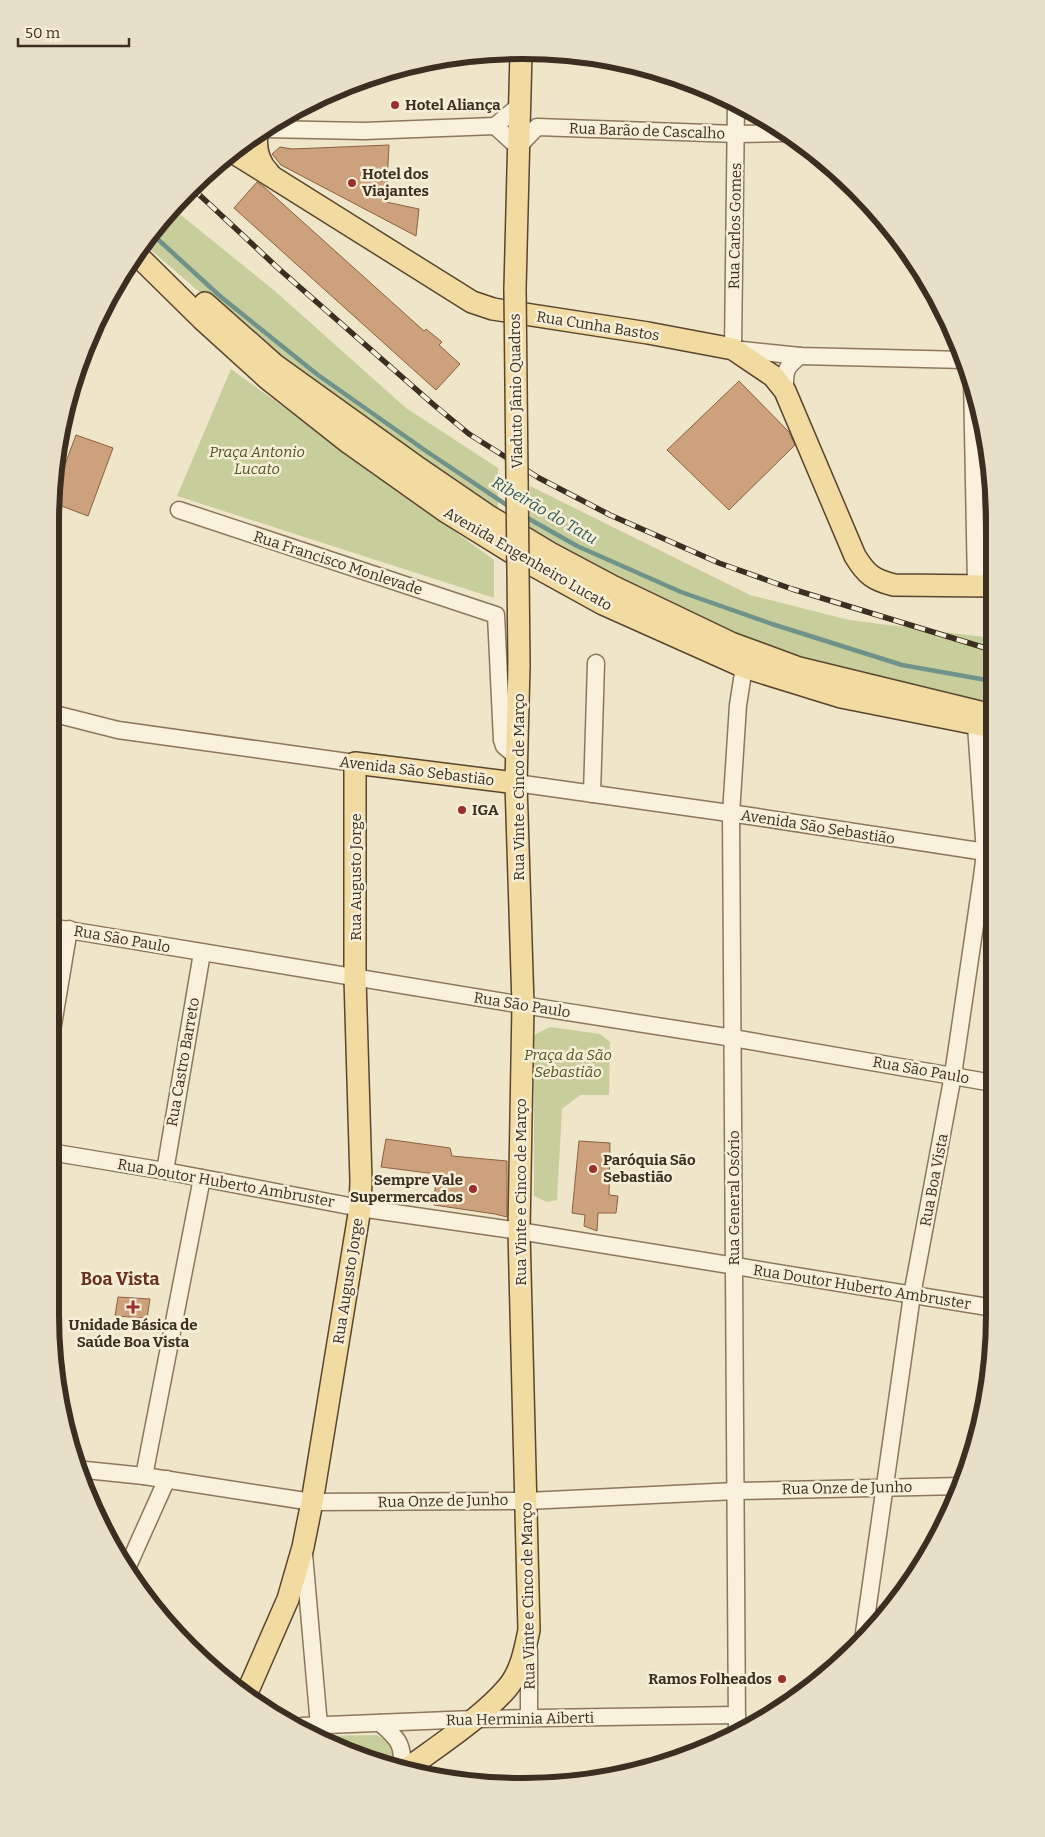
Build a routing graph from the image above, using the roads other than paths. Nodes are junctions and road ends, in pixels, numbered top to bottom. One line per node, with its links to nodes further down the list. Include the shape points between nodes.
1 (521, 59): 2 (main road, Viaduto Jânio Quadros)
2 (519, 106): 4 (street); 9 (main road, Viaduto Jânio Quadros)
3 (736, 111): 7 (street, Rua Carlos Gomes)
4 (495, 126): 5 (street, via 364,132); 9 (street)
5 (277, 129)
6 (774, 133): 7 (street, Rua Barão de Cascalho)
7 (737, 134): 9 (street, Rua Barão de Cascalho, via 537,127); 14 (street, Rua Carlos Gomes)
8 (256, 143): 11 (main road, Rua Cunha Bastos, via 262,166)
9 (518, 147): 22 (main road, Viaduto Jânio Quadros, bridge, via 514,289)
10 (239, 156): 11 (main road, Rua Cunha Bastos)
11 (269, 173): 14 (main road, Rua Cunha Bastos, via 472,302 493,309)
12 (145, 254): 24 (main road, Avenida Engenheiro Lucato, via 275,365 487,515 550,553 684,622)
13 (141, 259): 23 (main road, Avenida Engenheiro Lucato, via 268,379 349,443 445,511 603,604)
14 (733, 349): 15 (street, Rua Cunha Bastos); 17 (main road, via 773,376)
15 (800, 356): 16 (street, Rua Cunha Bastos); 17 (street, via 789,364)
16 (957, 360)
17 (785, 391): 20 (main road, via 864,571 879,581 894,585)
18 (974, 421): 20 (street)
19 (179, 510): 27 (street, Rua Francisco Monlevade, via 496,615 502,740)
20 (984, 586)
21 (596, 663): 31 (street)
22 (519, 665): 27 (main road, Rua Vinte e Cinco de Março)
23 (744, 666): 24 (main road, via 760,660); 26 (main road, Avenida Engenheiro Lucato, via 841,698); 32 (street, Rua General Osório, via 738,705)
24 (799, 668): 26 (main road, Avenida Engenheiro Lucato)
25 (59, 714): 28 (street, Avenida São Sebastião, via 128,732)
26 (985, 720): 29 (street, Rua Boa Vista)
27 (517, 757): 30 (main road, Rua Vinte e Cinco de Março)
28 (356, 763): 30 (main road, Avenida São Sebastião); 38 (main road, Rua Augusto Jorge)
29 (986, 764)
30 (516, 784): 31 (street, Avenida São Sebastião); 40 (main road, Rua Vinte e Cinco de Março)
31 (592, 794): 32 (street, Avenida São Sebastião)
32 (731, 814): 33 (street, Avenida São Sebastião); 41 (street, Rua General Osório)
33 (986, 853)
34 (986, 866): 42 (street, Rua Boa Vista)
35 (59, 928): 36 (street, Rua São Paulo)
36 (69, 929): 37 (street, Rua São Paulo); 39 (street)
37 (202, 953): 38 (street, Rua São Paulo); 45 (street, Rua Castro Barreto)
38 (355, 978): 40 (street, Rua São Paulo); 47 (main road, Rua Augusto Jorge)
39 (59, 989)
40 (523, 1006): 41 (street, Rua São Paulo); 48 (main road, Rua Vinte e Cinco de Março)
41 (733, 1038): 42 (street, Rua São Paulo); 49 (street, Rua General Osório)
42 (953, 1076): 43 (street, Rua São Paulo); 50 (street, Rua Boa Vista)
43 (986, 1082)
44 (59, 1153): 45 (street, Rua Doutor Huberto Ambruster)
45 (165, 1171): 46 (street, Rua Doutor Huberto Ambruster)
46 (202, 1178): 47 (street, Rua Doutor Huberto Ambruster); 53 (street)
47 (360, 1208): 48 (street, Rua Doutor Huberto Ambruster); 59 (main road, Rua Augusto Jorge)
48 (519, 1232): 49 (street, Rua Doutor Huberto Ambruster); 58 (main road, Rua Vinte e Cinco de Março)
49 (734, 1266): 50 (street, Rua Doutor Huberto Ambruster); 57 (street, Rua General Osório)
50 (912, 1295): 51 (street, Rua Doutor Huberto Ambruster); 56 (street, Rua Boa Vista)
51 (986, 1307)
52 (85, 1470): 53 (street, Rua Onze de Junho)
53 (144, 1476): 54 (street, Rua Onze de Junho)
54 (167, 1479): 59 (street, Rua Onze de Junho); 61 (street)
55 (953, 1486): 56 (street, Rua Onze de Junho)
56 (886, 1487): 57 (street, Rua Onze de Junho); 62 (street, Rua Boa Vista)
57 (736, 1491): 58 (street, Rua Onze de Junho); 68 (street, Rua General Osório)
58 (527, 1500): 59 (street, Rua Onze de Junho); 63 (main road, Rua Vinte e Cinco de Março)
59 (312, 1502): 60 (main road, Rua Augusto Jorge)
60 (303, 1547): 64 (main road, Rua Augusto Jorge, via 288,1599); 70 (street)
61 (130, 1561)
62 (865, 1626)
63 (529, 1630): 65 (main road, via 523,1658 509,1686); 66 (street, Rua Vinte e Cinco de Março)
64 (249, 1688)
65 (474, 1718): 66 (street, Rua Herminia Aiberti); 67 (street, Rua Herminia Aiberti); 72 (main road)
66 (529, 1718): 68 (street, Rua Herminia Aiberti)
67 (380, 1723): 70 (street, Rua Herminia Aiberti); 71 (street, via 402,1747)
68 (737, 1723)
69 (310, 1726): 70 (street, Rua Herminia Aiberti)
70 (319, 1726)
71 (403, 1762)
72 (412, 1764)

